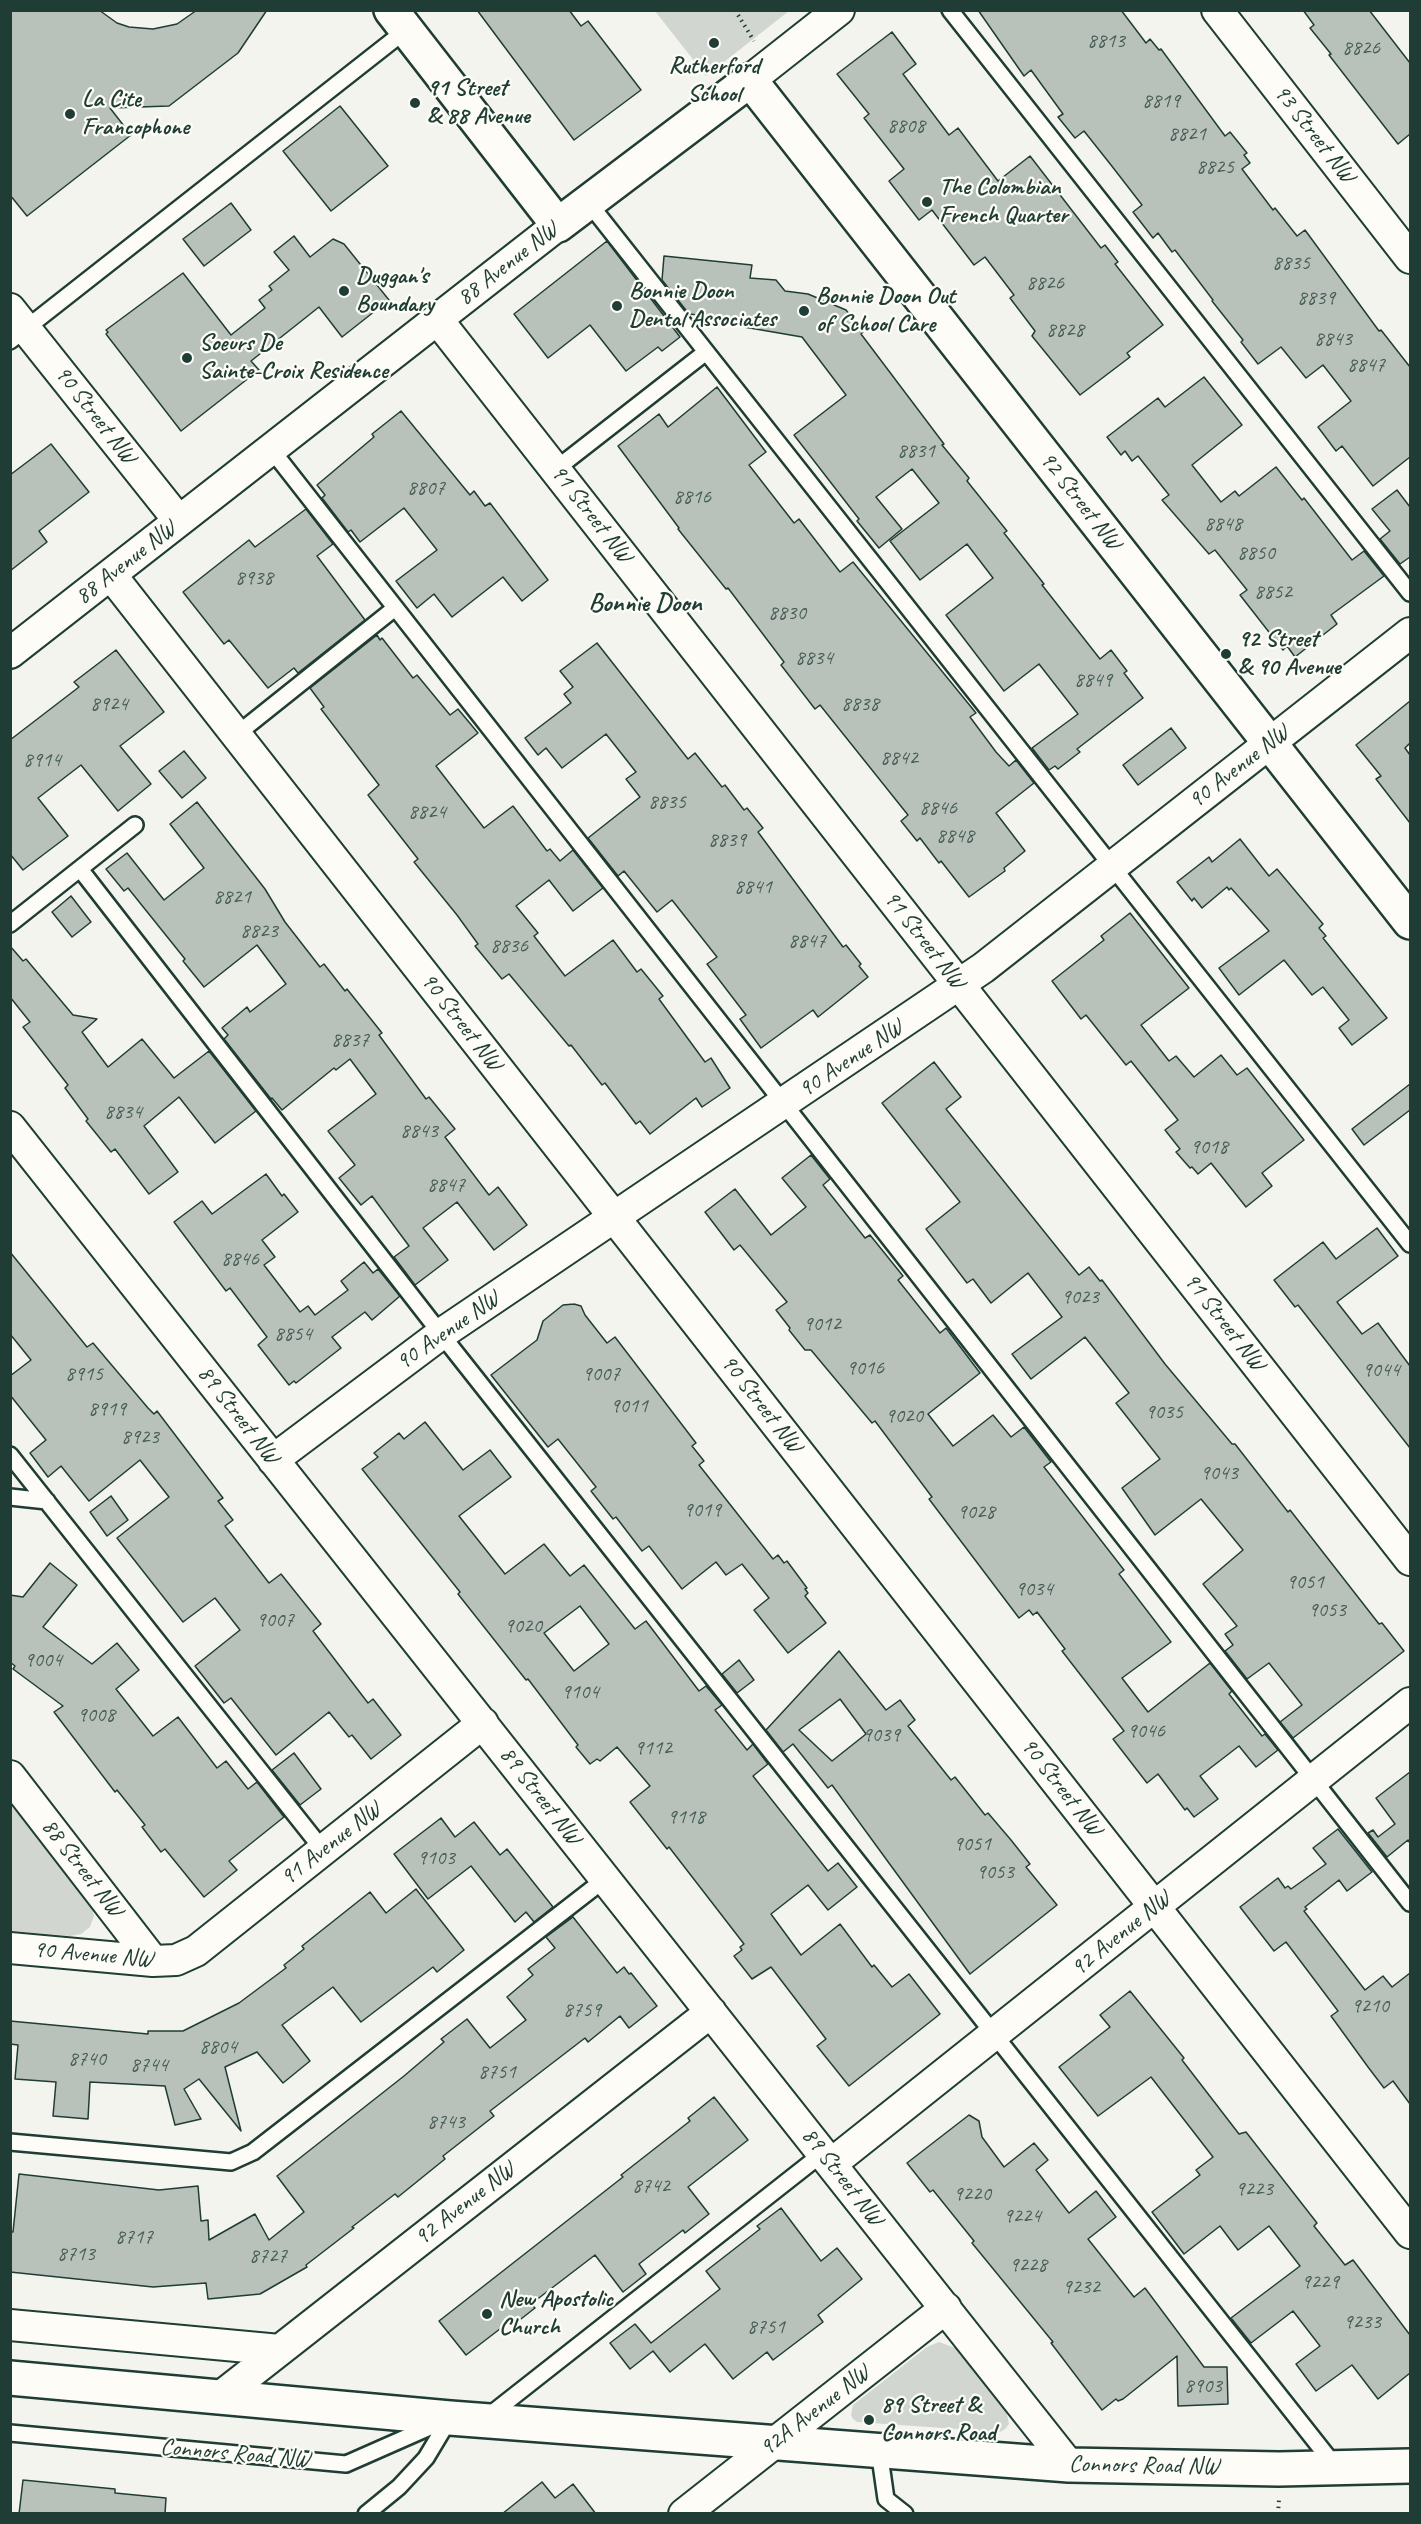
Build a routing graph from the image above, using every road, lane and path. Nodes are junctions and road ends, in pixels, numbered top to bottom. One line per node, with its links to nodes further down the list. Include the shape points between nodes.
1 (735, 10): 6 (path)
2 (839, 10): 7 (street, 88 Avenue NW)
3 (951, 10): 18 (lane)
4 (1217, 10): 10 (street, 93 Street NW)
5 (398, 20): 9 (street); 12 (lane)
6 (756, 44)
7 (750, 80): 8 (street, 88 Avenue NW); 23 (street, 92 Street NW)
8 (588, 202): 9 (street, 88 Avenue NW); 13 (lane)
9 (558, 225): 11 (street, 88 Avenue NW)
10 (1410, 258)
11 (437, 319): 14 (street, 88 Avenue NW); 15 (street, 91 Street NW)
12 (16, 326): 16 (street, 90 Street NW)
13 (706, 352): 15 (lane); 25 (lane)
14 (272, 449): 16 (street, 88 Avenue NW); 19 (lane)
15 (556, 468): 29 (street, 91 Street NW)
16 (178, 521): 17 (street, 88 Avenue NW)
17 (111, 575): 21 (street, 88 Avenue NW); 22 (street, 90 Street NW)
18 (1410, 593)
19 (395, 608): 22 (lane); 30 (lane)
20 (1410, 633): 23 (street, 90 Avenue NW)
21 (10, 653)
22 (236, 735): 33 (street, 90 Street NW)
23 (1270, 743): 25 (street, 90 Avenue NW); 27 (street, 92 Street NW)
24 (135, 825): 26 (lane)
25 (1112, 867): 29 (street, 90 Avenue NW); 34 (lane)
26 (80, 869): 28 (lane); 35 (lane)
27 (1410, 922)
28 (10, 924)
29 (959, 985): 30 (street, 90 Avenue NW); 40 (street, 91 Street NW)
30 (785, 1103): 33 (street, 90 Avenue NW); 44 (lane)
31 (10, 1127): 32 (street, 89 Street NW)
32 (20, 1159): 37 (street, 89 Street NW)
33 (613, 1216): 35 (street, 90 Avenue NW); 48 (street, 90 Street NW)
34 (1410, 1244)
35 (441, 1334): 37 (street, 90 Avenue NW); 52 (lane)
36 (10, 1455): 39 (lane)
37 (273, 1460): 42 (street, 89 Street NW)
38 (10, 1497): 39 (lane)
39 (47, 1501): 45 (lane)
40 (1410, 1560)
41 (1410, 1703): 44 (street, 92 Avenue NW)
42 (483, 1723): 45 (street, 91 Avenue NW); 46 (street, 89 Street NW)
43 (10, 1776): 50 (street, 88 Street NW)
44 (1314, 1781): 47 (lane); 48 (street, 92 Avenue NW)
45 (323, 1850): 50 (street, 91 Avenue NW, via 196,1951)
46 (605, 1879): 51 (street, 89 Street NW); 53 (lane, via 253,2152 231,2162)
47 (1410, 1903)
48 (1155, 1907): 52 (street, 92 Avenue NW); 55 (street, 90 Street NW)
49 (10, 1948): 50 (street, 90 Avenue NW)
50 (165, 1960)
51 (711, 2012): 54 (street, 89 Street NW); 58 (street, 92 Avenue NW)
52 (995, 2034): 54 (street, 92 Avenue NW); 67 (lane)
53 (10, 2142)
54 (827, 2158): 56 (street, 89 Street NW); 61 (lane)
55 (1410, 2233)
56 (946, 2308): 63 (street, 92A Avenue NW); 65 (street, 89 Street NW)
57 (10, 2325): 58 (street)
58 (280, 2350): 60 (street, 92 Avenue NW)
59 (10, 2378): 60 (street, Connors Road NW)
60 (220, 2397): 61 (street, Connors Road NW)
61 (466, 2419): 62 (lane, Connors Road NW, via 346,2464); 63 (street, Connors Road NW); 68 (lane, via 399,2487)
62 (10, 2433)
63 (774, 2442): 64 (street, Connors Road NW); 69 (street, 92A Avenue NW)
64 (879, 2450): 65 (street, Connors Road NW); 70 (lane, via 886,2499)
65 (1069, 2465): 67 (street, Connors Road NW)
66 (1410, 2466): 67 (street, Connors Road NW)
67 (1337, 2468)
68 (366, 2514)
69 (684, 2514)
70 (905, 2514)

